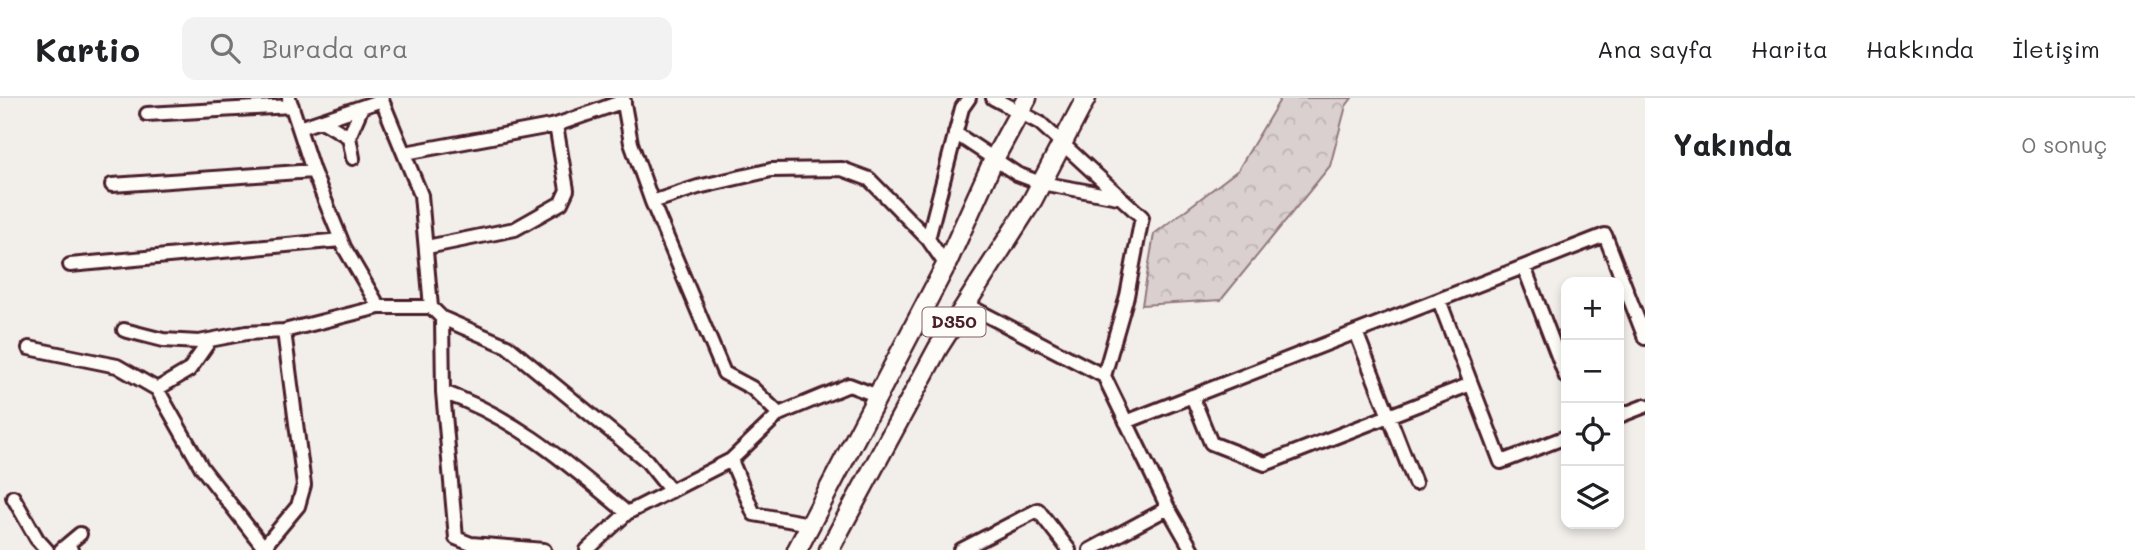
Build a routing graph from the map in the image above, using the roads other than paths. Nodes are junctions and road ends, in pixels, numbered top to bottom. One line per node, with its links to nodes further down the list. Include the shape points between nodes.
1 (969, 98): 13 (street)
2 (993, 98): 7 (street)
3 (1086, 98): 15 (highway, D350)
4 (381, 99): 8 (street); 16 (street)
5 (624, 100): 11 (street); 23 (street, via 631,143)
6 (290, 102): 9 (street); 12 (street)
7 (1023, 105): 15 (street); 18 (highway, D350)
8 (360, 108): 10 (street); 14 (street)
9 (147, 114)
10 (322, 121): 12 (street); 14 (street)
11 (556, 125): 16 (street); 26 (street, via 567,190 563,201 515,229)
12 (299, 128): 19 (street)
13 (955, 133): 18 (street); 24 (street)
14 (349, 137): 17 (street)
15 (1062, 143): 20 (highway, D350); 22 (street)
16 (405, 153): 26 (street, via 421,195)
17 (353, 158)
18 (994, 159): 20 (street); 28 (highway, D350)
19 (313, 171): 21 (street); 25 (street)
20 (1041, 183): 22 (street); 31 (highway, D350)
21 (112, 185)
22 (1118, 197): 42 (street, via 1142,217 1127,296)
23 (652, 202): 24 (street, via 771,170 842,169 869,179); 49 (street, via 724,373 752,388)
24 (928, 239): 28 (street)
25 (341, 240): 27 (street); 32 (street)
26 (427, 247): 33 (street)
27 (70, 265)
28 (946, 265): 46 (highway, D350)
29 (1524, 267): 30 (street); 38 (street, via 1605,235); 41 (street)
30 (1439, 300): 37 (street); 43 (street)
31 (965, 304): 42 (street); 68 (highway, D350)
32 (379, 307): 33 (street); 36 (street)
33 (432, 307): 34 (street)
34 (442, 318): 45 (street); 56 (street, via 507,346 646,460)
35 (124, 330): 39 (street, via 163,340)
36 (284, 331): 39 (street); 63 (street, via 304,485 298,506)
37 (1356, 332): 47 (street); 51 (street)
38 (1645, 338)
39 (209, 340): 44 (street, via 189,370)
40 (29, 348): 44 (street, via 117,366)
41 (1561, 364)
42 (1104, 376): 52 (street)
43 (1471, 384): 51 (street); 53 (street, via 1502,462)
44 (157, 389): 63 (street, via 202,468)
45 (443, 392): 59 (street, via 515,425); 65 (street, via 456,538 471,544)
46 (878, 396): 49 (street, via 849,385); 60 (highway, D350)
47 (1192, 396): 51 (street, via 1210,443 1265,464); 52 (street)
48 (1645, 406): 50 (street)
49 (779, 414): 54 (street)
50 (1624, 414)
51 (1389, 416): 55 (street)
52 (1126, 422): 58 (street)
53 (1561, 439)
54 (731, 460): 56 (street); 60 (street, via 754,514)
55 (1415, 483)
56 (671, 491): 59 (street)
57 (13, 497): 64 (street)
58 (1168, 508): 71 (street); 72 (street)
59 (626, 513): 66 (street)
60 (810, 524): 67 (highway, D350)
61 (80, 534): 62 (street)
62 (67, 548)
63 (265, 549)
64 (47, 550)
65 (544, 550)
66 (587, 550)
67 (797, 550)
68 (830, 550)
69 (961, 550): 70 (street, via 1038,510)
70 (1069, 550)
71 (1090, 550)
72 (1192, 550)

